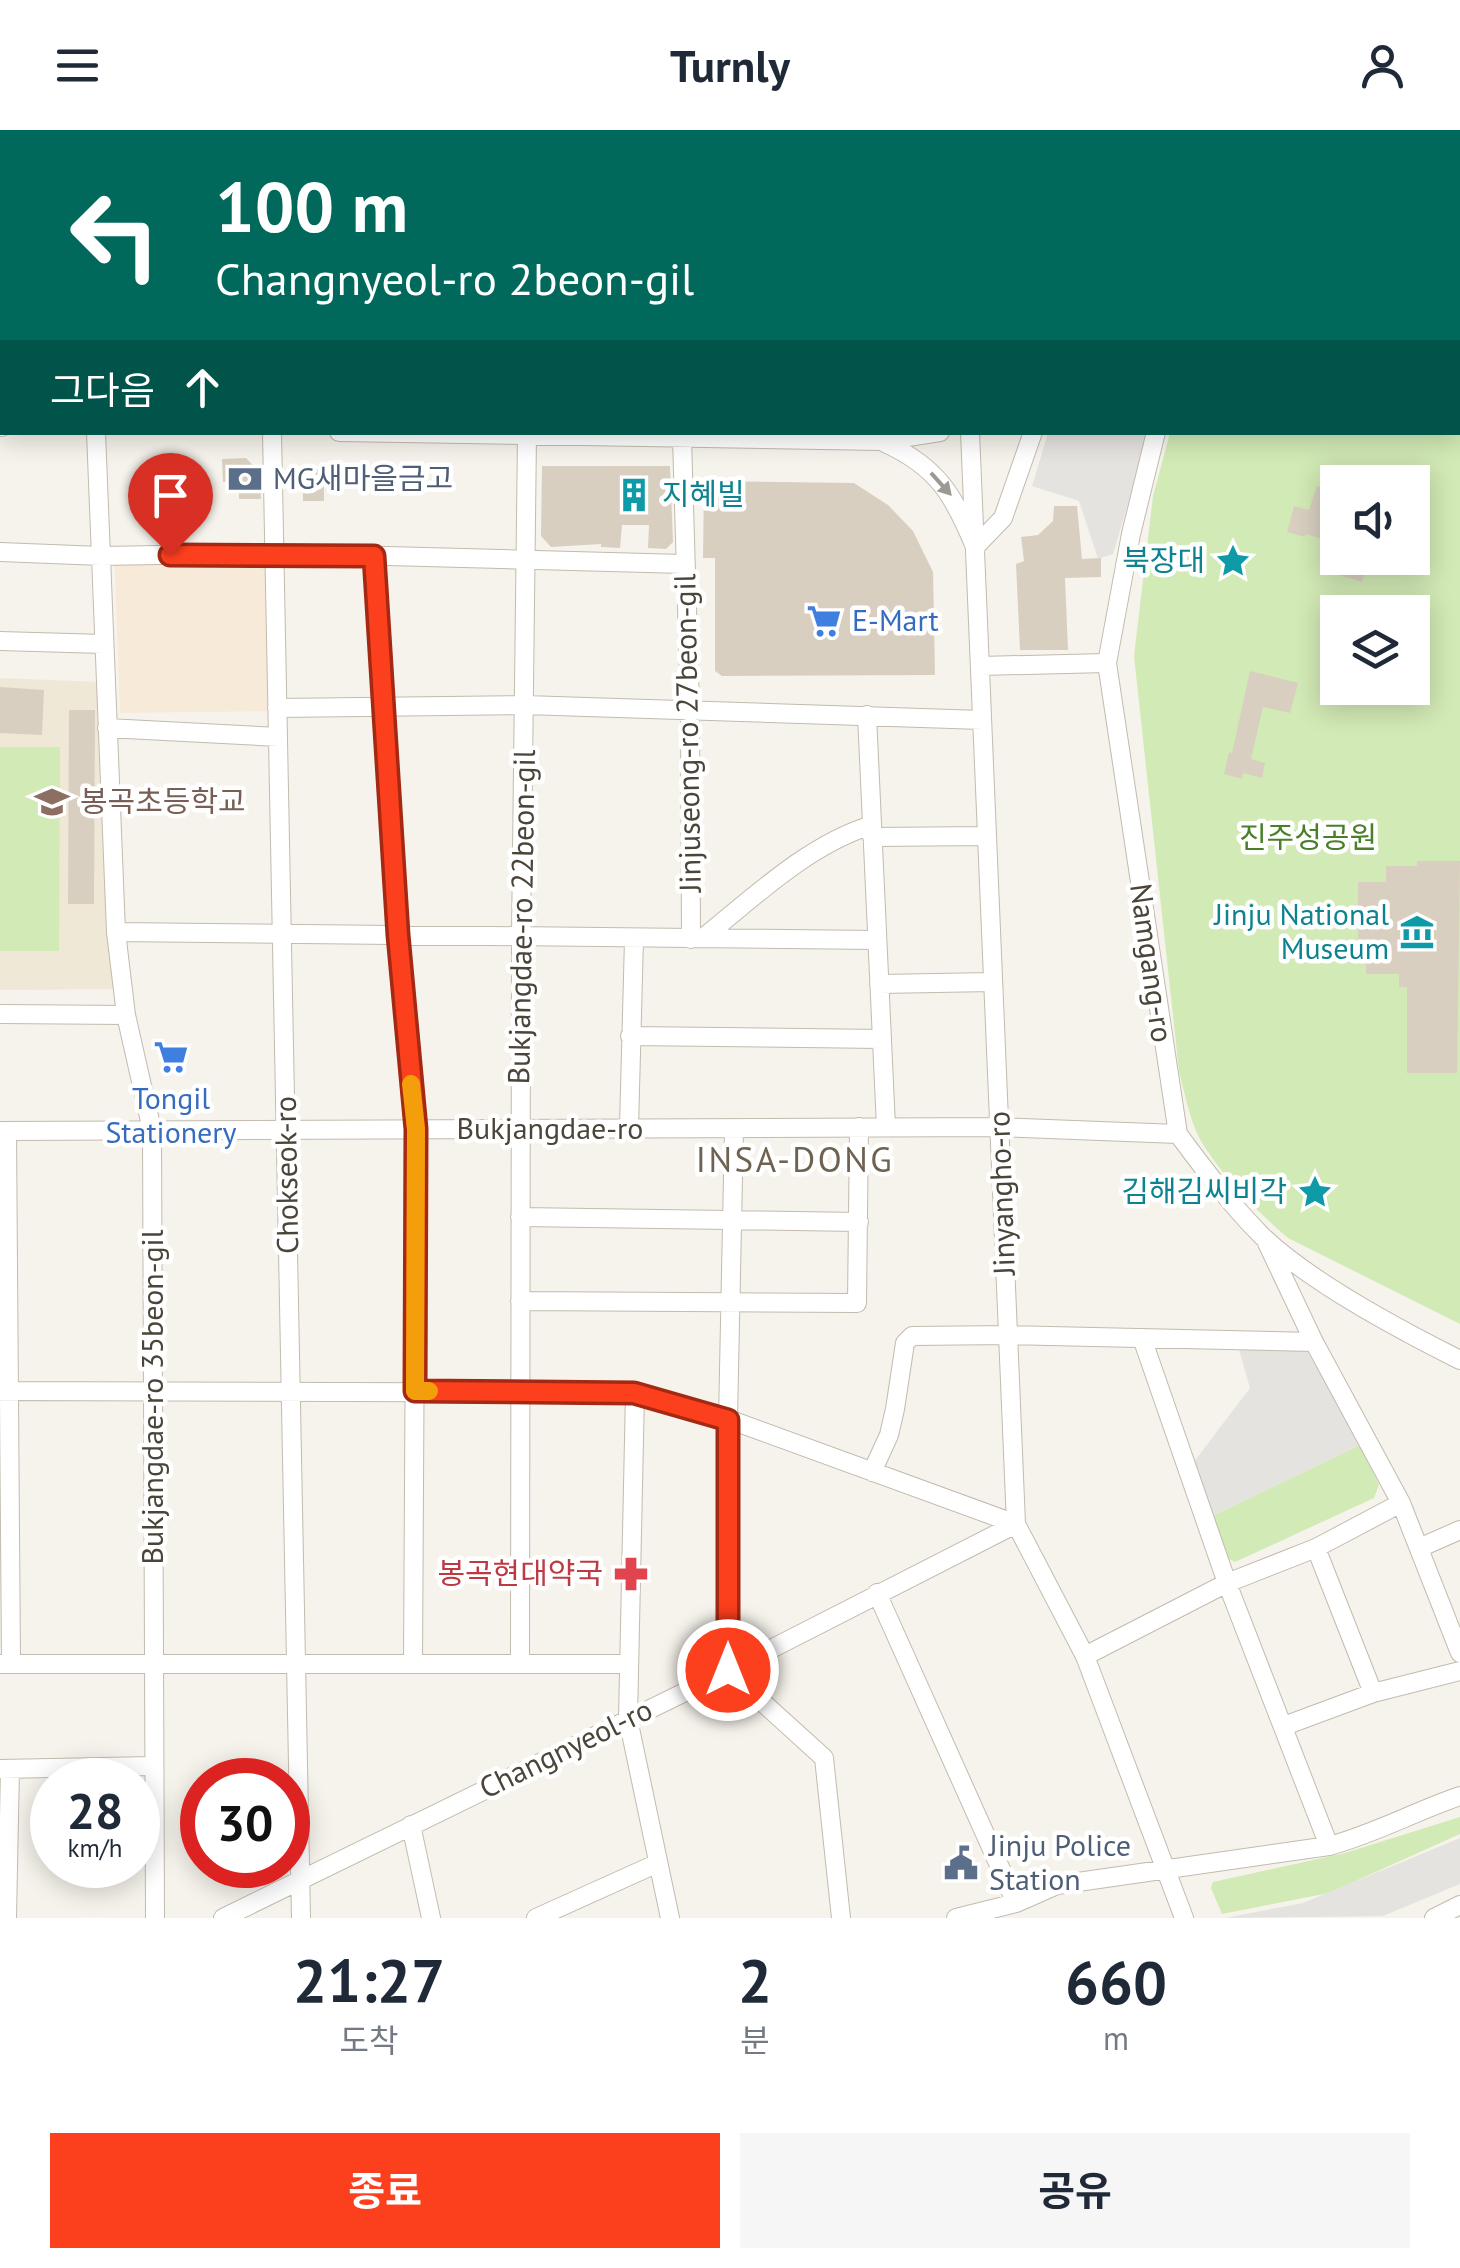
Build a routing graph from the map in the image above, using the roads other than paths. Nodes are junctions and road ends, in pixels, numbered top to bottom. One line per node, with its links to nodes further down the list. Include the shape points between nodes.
1 (96, 435): 14 (street, Bukjangdae-ro 35beon-gil)
2 (272, 435): 13 (street, Chokseok-ro)
3 (480, 435): 7 (street)
4 (970, 435): 11 (street, Jinyangho-ro)
5 (1031, 435): 11 (street, via 1003,518)
6 (1155, 435): 20 (street, Namgang-ro)
7 (528, 436): 10 (street); 16 (street, Bukjangdae-ro 22beon-gil)
8 (814, 436): 9 (street); 10 (street)
9 (886, 437): 11 (street, one-way to 11, via 956,500)
10 (682, 438): 17 (street, Jinjuseong-ro 27beon-gil)
11 (975, 548): 21 (street, Jinyangho-ro)
12 (0, 552): 14 (street)
13 (274, 554): 14 (street); 15 (street); 24 (street, Chokseok-ro)
14 (101, 556): 19 (street, Bukjangdae-ro 35beon-gil)
15 (374, 556): 16 (street); 23 (street)
16 (524, 560): 17 (street); 22 (street, Bukjangdae-ro 22beon-gil)
17 (684, 564): 25 (street, Jinjuseong-ro 27beon-gil)
18 (0, 641): 19 (street)
19 (104, 644): 28 (street, Bukjangdae-ro 35beon-gil)
20 (1107, 664): 21 (street); 55 (street, Namgang-ro)
21 (980, 666): 27 (street, Jinyangho-ro)
22 (525, 705): 23 (street); 25 (street); 35 (street, Bukjangdae-ro 22beon-gil)
23 (385, 706): 24 (street); 34 (street)
24 (277, 708): 29 (street, Chokseok-ro)
25 (690, 708): 26 (street); 36 (street, Jinjuseong-ro 27beon-gil)
26 (867, 714): 27 (street); 30 (street)
27 (982, 720): 31 (street, Jinyangho-ro)
28 (107, 728): 29 (street); 32 (street, Bukjangdae-ro 35beon-gil)
29 (278, 737): 33 (street, Chokseok-ro)
30 (872, 831): 31 (street); 36 (street, via 847,832); 38 (street)
31 (987, 836): 39 (street, Jinyangho-ro)
32 (116, 932): 33 (street); 41 (street, Bukjangdae-ro 35beon-gil)
33 (282, 932): 34 (street); 53 (street, Chokseok-ro)
34 (398, 935): 35 (street); 50 (street)
35 (521, 937): 37 (street); 51 (street, Bukjangdae-ro 22beon-gil)
36 (697, 938): 37 (street); 38 (street)
37 (634, 939): 43 (street)
38 (877, 940): 40 (street)
39 (993, 982): 40 (street); 46 (street, Jinyangho-ro)
40 (880, 984): 44 (street)
41 (125, 1006): 42 (street); 52 (street, Bukjangdae-ro 35beon-gil)
42 (0, 1014)
43 (630, 1036): 44 (street); 47 (street)
44 (882, 1039): 45 (street)
45 (886, 1127): 46 (street, Bukjangdae-ro); 49 (street, Bukjangdae-ro)
46 (999, 1127): 55 (street, Bukjangdae-ro); 62 (street, Jinyangho-ro)
47 (629, 1128): 48 (street, Bukjangdae-ro); 51 (street, Bukjangdae-ro)
48 (734, 1128): 49 (street, Bukjangdae-ro); 57 (street)
49 (859, 1128): 58 (street)
50 (416, 1129): 51 (street, Bukjangdae-ro); 53 (street, Bukjangdae-ro); 69 (street)
51 (520, 1129): 56 (street, Bukjangdae-ro 22beon-gil)
52 (152, 1130): 53 (street, Bukjangdae-ro); 54 (street, Bukjangdae-ro); 67 (street, Bukjangdae-ro 35beon-gil)
53 (286, 1130): 68 (street, Chokseok-ro)
54 (4, 1131): 66 (street)
55 (1178, 1134): 59 (street, Namgang-ro)
56 (520, 1217): 57 (street); 60 (street, Bukjangdae-ro 22beon-gil)
57 (732, 1219): 58 (street); 61 (street)
58 (859, 1222): 61 (street, via 857,1302)
59 (1264, 1238): 64 (street); 65 (street, Namgang-ro, via 1324,1282)
60 (520, 1301): 61 (street); 70 (street, Bukjangdae-ro 22beon-gil)
61 (730, 1302): 72 (street)
62 (1008, 1335): 63 (street); 73 (street, via 912,1336 905,1343 892,1422); 75 (street, Jinyangho-ro)
63 (1142, 1338): 64 (street); 79 (street)
64 (1314, 1342): 74 (street)
65 (1460, 1360)
66 (4, 1390): 67 (street); 83 (street)
67 (153, 1390): 68 (street); 84 (street, Bukjangdae-ro 35beon-gil)
68 (292, 1390): 69 (street); 85 (street, Chokseok-ro)
69 (415, 1391): 70 (street); 86 (street)
70 (520, 1392): 71 (street); 87 (street, Bukjangdae-ro 22beon-gil)
71 (634, 1393): 72 (street); 88 (street)
72 (728, 1420): 73 (street); 89 (street)
73 (872, 1472): 75 (street)
74 (1401, 1503): 77 (street); 78 (street)
75 (1016, 1524): 80 (street, Changnyeol-ro); 82 (street, Jinyangho-ro)
76 (1460, 1530): 78 (street)
77 (1316, 1548): 79 (street); 91 (street)
78 (1419, 1548): 81 (street)
79 (1227, 1583): 82 (street); 93 (street)
80 (876, 1594): 89 (street, Changnyeol-ro); 107 (street)
81 (1460, 1653)
82 (1085, 1656): 102 (street, Jinyangho-ro)
83 (4, 1661): 84 (street)
84 (153, 1664): 85 (street); 94 (street, Bukjangdae-ro 35beon-gil)
85 (297, 1664): 86 (street); 95 (street, Chokseok-ro)
86 (413, 1664): 87 (street)
87 (520, 1664): 88 (street)
88 (629, 1664): 92 (street)
89 (728, 1670): 92 (street, Changnyeol-ro); 116 (street, via 824,1758)
90 (1460, 1671): 91 (street)
91 (1373, 1693): 93 (street)
92 (628, 1719): 99 (street, Changnyeol-ro); 101 (street)
93 (1284, 1726): 100 (street)
94 (154, 1758)
95 (299, 1758)
96 (30, 1768): 97 (street)
97 (5, 1769): 110 (street)
98 (1460, 1796): 100 (street)
99 (410, 1826): 103 (street, Changnyeol-ro); 114 (street)
100 (1330, 1846): 102 (street)
101 (658, 1863): 109 (street); 115 (street)
102 (1166, 1869): 107 (street, via 1057,1885); 118 (street, Jinyangho-ro)
103 (310, 1877)
104 (155, 1888): 111 (street, Bukjangdae-ro 35beon-gil)
105 (287, 1888): 112 (street, Changnyeol-ro)
106 (302, 1888): 113 (street, Chokseok-ro)
107 (1016, 1903): 117 (street)
108 (1460, 1905): 119 (street)
109 (540, 1916)
110 (7, 1918)
111 (155, 1918)
112 (223, 1918)
113 (301, 1918)
114 (431, 1918)
115 (670, 1918)
116 (841, 1918)
117 (956, 1918)
118 (1184, 1918)
119 (1434, 1918)

